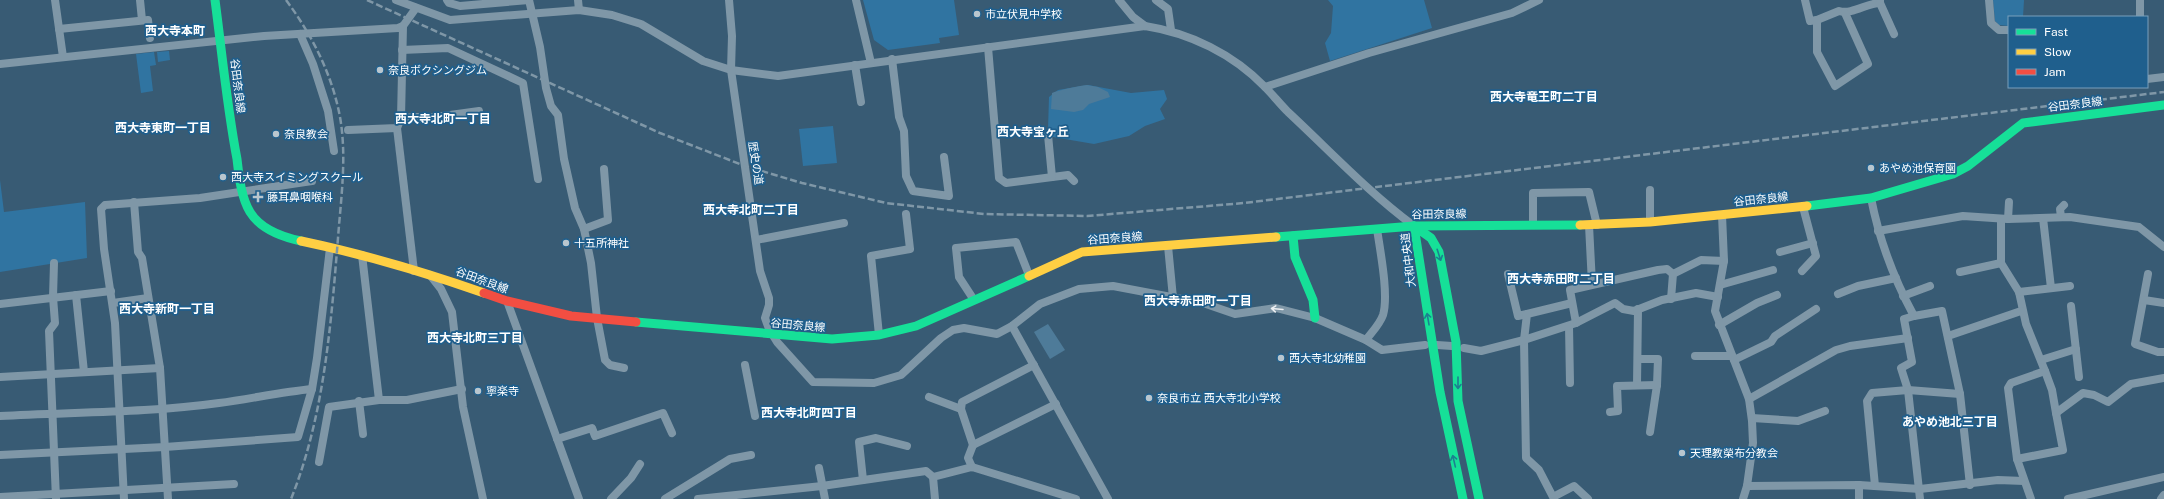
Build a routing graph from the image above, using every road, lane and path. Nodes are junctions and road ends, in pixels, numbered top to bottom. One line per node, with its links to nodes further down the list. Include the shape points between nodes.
1 (55, 0): 26 (street)
2 (140, 0): 22 (street)
3 (215, 0): 32 (main road, 谷田奈良線)
4 (396, 0): 17 (street)
5 (447, 0): 6 (street, via 460,6)
6 (529, 0): 20 (street)
7 (578, 0): 18 (street)
8 (729, 0): 40 (street, 歴史の道)
9 (856, 0): 37 (street)
10 (1119, 0): 25 (street, via 1133,17)
11 (1156, 0): 27 (street, via 1168,9)
12 (1805, 0): 23 (street, via 1810,21)
13 (1989, 0): 28 (street, via 1991,23 1999,30)
14 (2140, 0): 21 (street)
15 (1880, 1): 19 (street); 30 (street)
16 (1533, 2): 43 (street, via 1512,13 1369,53)
17 (416, 8): 20 (street, via 450,20); 24 (street)
18 (579, 10): 20 (street); 40 (street, via 612,15 641,24 703,61)
19 (1845, 13): 23 (street, via 1839,11); 23 (street, via 1868,64 1835,86 1817,52)
20 (531, 15): 75 (street, via 540,47 546,88 551,106 558,115 564,159 575,208)
21 (2140, 16)
22 (142, 20): 26 (street); 31 (street, via 148,20)
23 (1817, 20)
24 (403, 26): 29 (street); 34 (street)
25 (1145, 26): 27 (street); 33 (street)
26 (59, 29): 35 (street)
27 (1171, 30): 43 (street, via 1194,38 1235,62)
28 (2008, 30)
29 (300, 34): 32 (street); 51 (street, via 328,111)
30 (1894, 34)
31 (150, 38)
32 (220, 40): 35 (street); 59 (main road, 谷田奈良線, via 232,139)
33 (988, 47): 36 (street); 54 (street, via 999,178 1006,183)
34 (402, 50): 47 (street); 55 (street, via 448,48 523,83)
35 (63, 57): 38 (street)
36 (892, 59): 37 (street); 52 (street, via 899,117 904,131 906,176 913,191 949,196)
37 (871, 63): 39 (street)
38 (0, 64)
39 (855, 65): 40 (street, via 778,76); 44 (street)
40 (731, 70): 79 (street, 歴史の道)
41 (2164, 77): 42 (street)
42 (2148, 79)
43 (1265, 87): 74 (street, via 1366,188)
44 (861, 102)
45 (2164, 105): 60 (main road, 谷田奈良線, via 2023,123 2012,129 1992,149 1958,171 1939,179)
46 (479, 111): 47 (street, via 421,119)
47 (401, 118): 48 (street)
48 (397, 128): 49 (street); 89 (street)
49 (348, 130)
50 (1048, 135): 54 (street)
51 (334, 151)
52 (944, 157)
53 (604, 169): 75 (street, via 608,220)
54 (1052, 177): 57 (street, via 1068,175)
55 (538, 180)
56 (312, 181): 59 (street)
57 (1074, 181)
58 (1650, 190): 70 (street)
59 (242, 191): 61 (street, via 200,198); 83 (main road, 谷田奈良線, via 255,219 278,236)
60 (1871, 198): 64 (main road, 谷田奈良線); 77 (street)
61 (134, 202): 104 (street, via 105,205 101,209); 112 (street, via 138,252 142,258)
62 (2009, 202): 69 (street)
63 (2064, 205): 67 (street, via 2060,209)
64 (1803, 207): 66 (main road, 谷田奈良線); 80 (street)
65 (906, 214): 134 (street, via 910,249 871,256)
66 (1722, 215): 70 (main road, 谷田奈良線); 86 (street)
67 (2061, 217): 68 (street); 82 (street, via 2139,227)
68 (2043, 218): 69 (street); 103 (street)
69 (2005, 219): 77 (street, via 1963,216); 88 (street)
70 (1650, 222): 73 (main road, 谷田奈良線)
71 (844, 223): 79 (street)
72 (1533, 225): 73 (main road, 谷田奈良線); 73 (street, via 1533,193 1589,192); 74 (main road, 谷田奈良線)
73 (1593, 225): 99 (street)
74 (1414, 226): 76 (main road, 谷田奈良線); 225 (main road, 大和中央道, one-way to 74, via 1440,392); 226 (main road, 大和中央道, one-way to 226, via 1431,238 1439,252 1456,342 1458,401)
75 (584, 229): 128 (street, via 591,263)
76 (1377, 229): 78 (main road, 谷田奈良線); 137 (street, via 1384,276 1384,313)
77 (1878, 230): 98 (street)
78 (1293, 236): 81 (main road, 谷田奈良線); 129 (main road, via 1295,256 1313,300)
79 (756, 240): 133 (street, 歴史の道, via 760,271 769,298 765,318)
80 (1813, 243): 84 (street); 91 (street, via 1816,256)
81 (1168, 246): 97 (main road, 谷田奈良線, via 1082,252); 113 (street)
82 (2164, 247)
83 (330, 248): 85 (main road, 谷田奈良線); 163 (street)
84 (1780, 252)
85 (362, 255): 89 (main road, 谷田奈良線); 169 (street)
86 (1724, 261): 95 (street, via 1701,260); 100 (street)
87 (54, 263): 110 (street)
88 (2001, 263): 92 (street); 105 (street)
89 (414, 270): 93 (main road, 谷田奈良線)
90 (1773, 270): 100 (street)
91 (1802, 271)
92 (1960, 272)
93 (430, 274): 117 (main road, 谷田奈良線); 164 (street, via 452,312)
94 (1508, 274): 126 (street, via 1518,316)
95 (1673, 274): 99 (street, via 1667,269); 114 (street)
96 (2148, 274): 116 (street)
97 (1029, 276): 115 (main road, 谷田奈良線); 115 (street, via 1016,242 956,248 959,277)
98 (1896, 278): 107 (street, via 1858,286); 109 (street)
99 (1592, 284): 119 (street, via 1570,290)
100 (1720, 285): 111 (street)
101 (1930, 286): 109 (street)
102 (2070, 286): 103 (street)
103 (2051, 288): 105 (street)
104 (111, 291): 108 (street); 118 (street)
105 (2019, 292): 125 (street)
106 (1777, 294): 132 (street, via 1756,303)
107 (1838, 294)
108 (76, 295): 110 (street); 155 (street)
109 (1903, 296): 127 (street)
110 (53, 297): 121 (street); 156 (street, via 55,323 49,331)
111 (1718, 297): 114 (street, via 1696,293); 132 (street, via 1715,311)
112 (148, 298): 118 (street); 151 (street)
113 (1173, 298): 129 (street, one-way to 113, via 1276,308 1235,314 1203,303); 131 (street, via 1113,286 1079,289 1040,304)
114 (1671, 299): 123 (street)
115 (974, 300): 134 (main road, 谷田奈良線, via 916,326)
116 (2144, 300): 120 (street); 144 (street, via 2135,344)
117 (507, 301): 128 (main road, 谷田奈良線, via 571,316); 185 (street)
118 (113, 303): 153 (street)
119 (1572, 303): 126 (street); 130 (street)
120 (2164, 303)
121 (0, 304)
122 (2071, 306): 143 (street)
123 (1638, 309): 130 (street, via 1623,309 1615,303); 147 (street)
124 (1816, 309): 146 (street, via 1775,336 1771,342)
125 (2022, 311): 135 (street); 148 (street)
126 (1527, 314): 138 (street)
127 (1914, 316): 135 (street, via 1942,311); 136 (street, via 1904,319)
128 (596, 318): 133 (main road, 谷田奈良線); 152 (street, via 604,360)
129 (1315, 318): 137 (street)
130 (1573, 324): 138 (street); 160 (street)
131 (1012, 326): 133 (street, 歴史の道, via 997,334 964,328 953,330 901,375 874,383 813,382); 150 (street)
132 (1719, 326): 146 (street)
133 (772, 334): 134 (main road, 谷田奈良線, via 832,339)
134 (879, 335)
135 (1948, 336): 166 (street)
136 (1908, 338): 165 (street, via 1912,362 1901,368); 168 (street, via 1836,350)
137 (1366, 340): 139 (street, via 1382,350)
138 (1524, 340): 142 (street, via 1481,351); 214 (street, via 1526,458 1539,470)
139 (1425, 345)
140 (1436, 345): 141 (street)
141 (1452, 346)
142 (1464, 348)
143 (2076, 349): 148 (street); 158 (street)
144 (2164, 352)
145 (1695, 356): 146 (street)
146 (1733, 358): 168 (street)
147 (1639, 359): 161 (street); 162 (street, via 1658,359)
148 (2040, 360): 154 (street)
149 (745, 365): 180 (street)
150 (1034, 365): 171 (street); 173 (street, via 962,402)
151 (160, 368): 153 (street); 172 (street)
152 (624, 368)
153 (118, 370): 155 (street); 174 (street)
154 (2045, 371): 178 (street); 193 (street, via 2011,383 2008,388)
155 (84, 372): 156 (street)
156 (51, 374): 157 (street); 177 (street)
157 (0, 377)
158 (2079, 377)
159 (2164, 378): 178 (street, via 2131,384 2108,402 2083,393)
160 (1570, 383)
161 (1637, 385): 162 (street); 176 (street, via 1617,386 1618,411)
162 (1656, 385): 182 (street)
163 (312, 389): 172 (street); 188 (street, via 298,437)
164 (462, 389): 169 (street, via 407,400); 216 (street, via 463,407)
165 (1908, 390): 166 (street); 207 (street, via 1872,393 1867,401); 209 (street)
166 (1960, 394): 203 (street)
167 (928, 398): 173 (street)
168 (1749, 399): 181 (street)
169 (379, 400): 170 (street)
170 (359, 402): 184 (street); 194 (street, via 329,407)
171 (1056, 404): 186 (street); 224 (street)
172 (163, 408): 174 (street); 188 (street)
173 (961, 409): 186 (street)
174 (119, 410): 177 (street); 189 (street)
175 (1825, 411): 181 (street, via 1798,421)
176 (1610, 412)
177 (52, 413): 179 (street); 190 (street)
178 (2056, 413): 193 (street, via 2063,450)
179 (0, 416)
180 (755, 416)
181 (1752, 418): 206 (street, via 1753,443)
182 (1650, 432)
183 (672, 433): 185 (street, via 663,413 595,436 592,428)
184 (363, 434)
185 (557, 439): 217 (street)
186 (973, 445): 196 (street, via 968,458)
187 (907, 446): 200 (street, via 876,438 859,442)
188 (165, 447): 189 (street); 208 (street)
189 (121, 449): 190 (street); 210 (street)
190 (53, 452): 191 (street); 213 (street)
191 (0, 455)
192 (751, 455): 219 (street, via 730,459)
193 (2017, 459): 201 (street)
194 (319, 462)
195 (640, 464): 218 (street, via 631,478)
196 (972, 467): 198 (street); 223 (street)
197 (819, 468): 205 (street)
198 (933, 477): 200 (street, via 926,472); 222 (street)
199 (2164, 477): 232 (street)
200 (863, 480): 205 (street)
201 (2024, 481): 203 (street, via 1998,480); 231 (street)
202 (234, 484): 208 (street)
203 (1970, 484): 209 (street)
204 (1859, 485): 206 (street); 207 (street); 229 (street)
205 (822, 486): 220 (street); 221 (street)
206 (1747, 486): 228 (street)
207 (1875, 486): 209 (street)
208 (168, 489): 210 (street); 215 (street)
209 (1920, 489): 230 (street)
210 (124, 495): 213 (street)
211 (2164, 495): 233 (street)
212 (0, 497): 213 (street)
213 (56, 497)
214 (1551, 498): 227 (street, via 1574,486)
215 (168, 499)
216 (483, 499)
217 (579, 499)
218 (611, 499)
219 (665, 499)
220 (698, 499)
221 (825, 499)
222 (935, 499)
223 (1076, 499)
224 (1108, 499)
225 (1463, 499)
226 (1479, 499)
227 (1588, 499)
228 (1743, 499)
229 (1859, 499)
230 (1920, 499)
231 (2031, 499)
232 (2068, 499)
233 (2161, 499)

